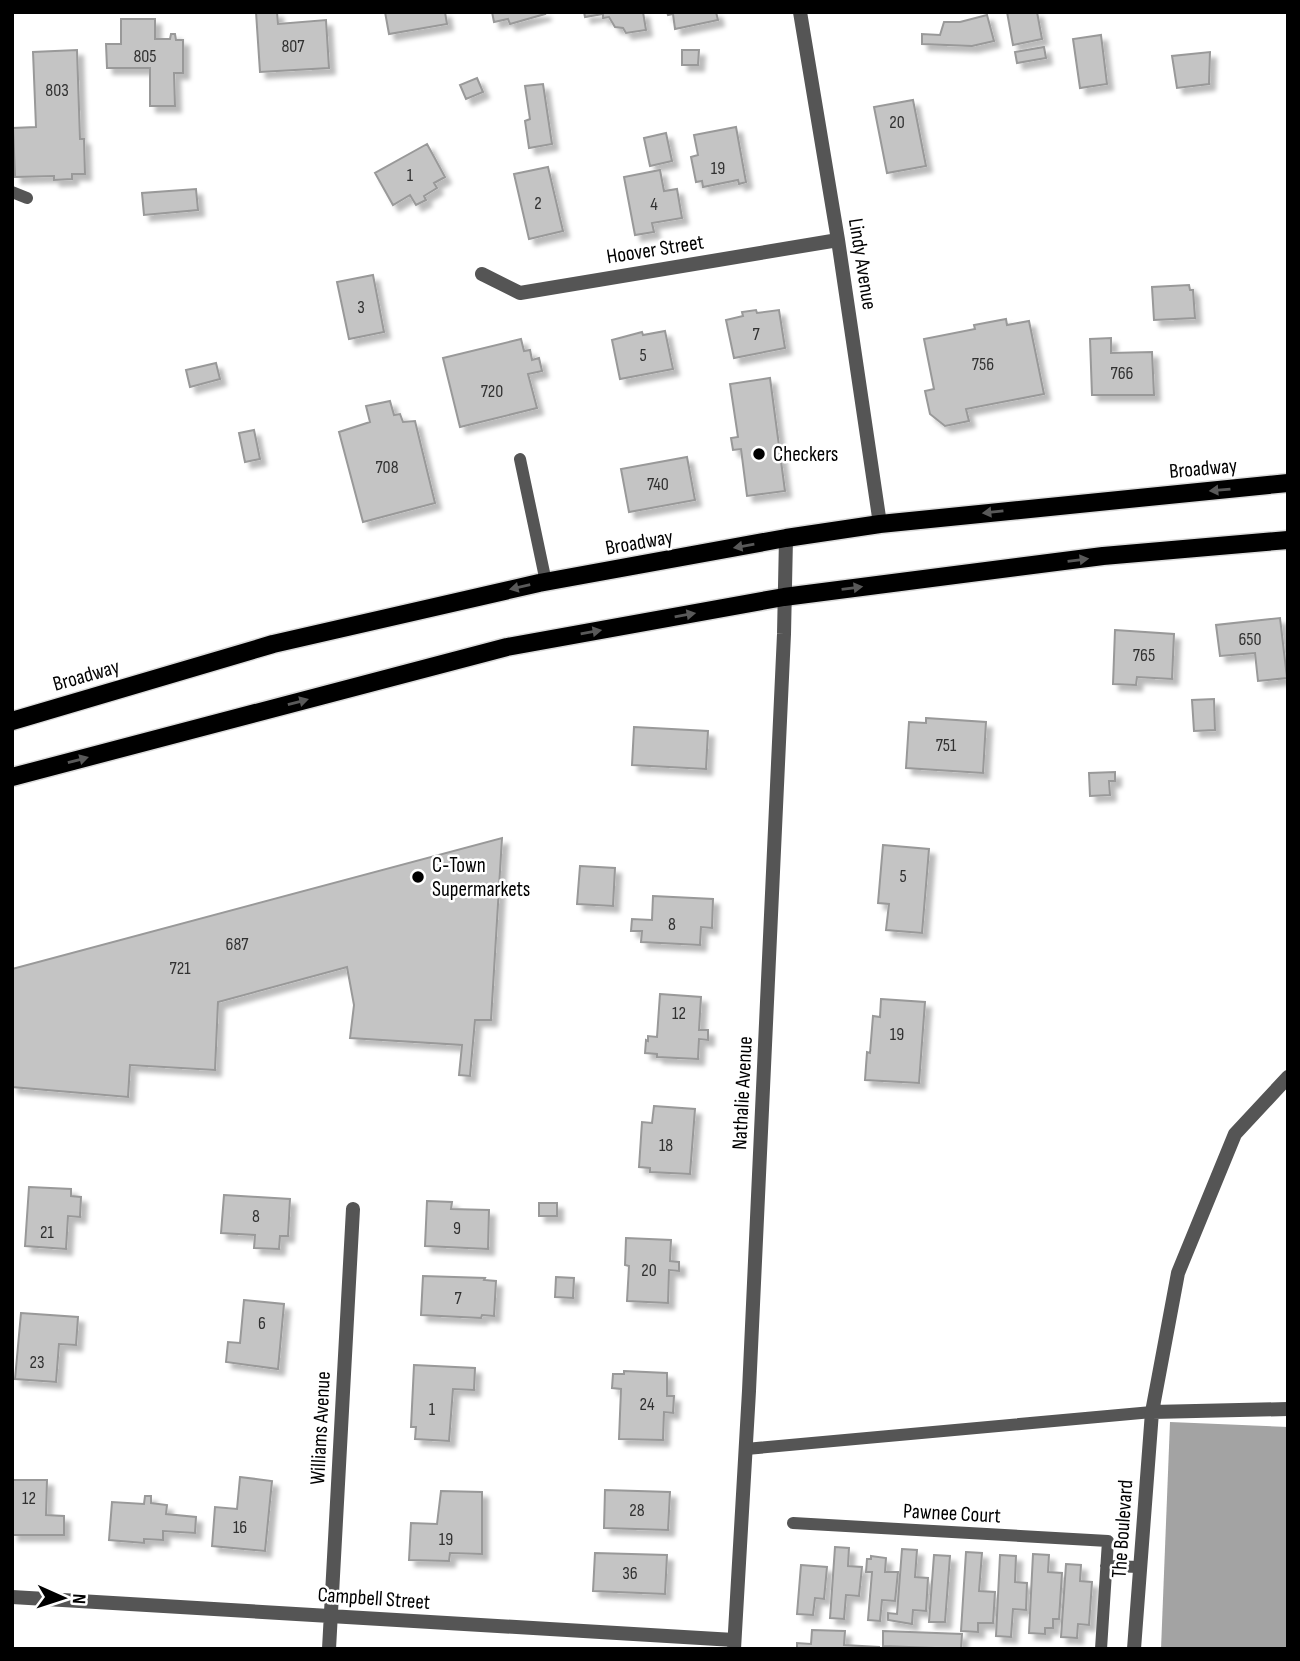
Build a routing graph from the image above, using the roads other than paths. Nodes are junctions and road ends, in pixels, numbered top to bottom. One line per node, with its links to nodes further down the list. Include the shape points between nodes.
1 (800, 12): 4 (street, Lindy Avenue)
2 (12, 192): 3 (lane)
3 (27, 198)
4 (838, 240): 5 (street, Hoover Street, via 520,293); 8 (street, Lindy Avenue)
5 (482, 274)
6 (520, 459): 11 (lane)
7 (1288, 483): 8 (main road, Broadway, one-way to 8)
8 (880, 524): 9 (main road, Broadway)
9 (786, 538): 11 (main road, Broadway, one-way to 11); 12 (street, Nathalie Avenue)
10 (1288, 540): 12 (main road, one-way to 10, via 1103,556)
11 (546, 582): 13 (main road, Broadway, one-way to 13, via 273,644)
12 (785, 597): 14 (main road, one-way to 12, via 507,647); 19 (street, Nathalie Avenue)
13 (12, 721)
14 (12, 777)
15 (1288, 1077): 18 (street, The Boulevard, via 1235,1134 1178,1273)
16 (353, 1209): 24 (street, Williams Avenue)
17 (1288, 1409): 18 (street)
18 (1152, 1412): 19 (lane); 22 (street, The Boulevard)
19 (746, 1449): 25 (street, Nathalie Avenue)
20 (793, 1523): 21 (lane, Pawnee Court, via 1108,1541)
21 (1107, 1566): 22 (lane); 27 (lane)
22 (1140, 1567): 28 (street, The Boulevard)
23 (12, 1597): 24 (street, Campbell Street)
24 (331, 1616): 25 (street, Campbell Street); 26 (street, Williams Avenue)
25 (734, 1645)
26 (329, 1649)
27 (1101, 1649)
28 (1134, 1649)

